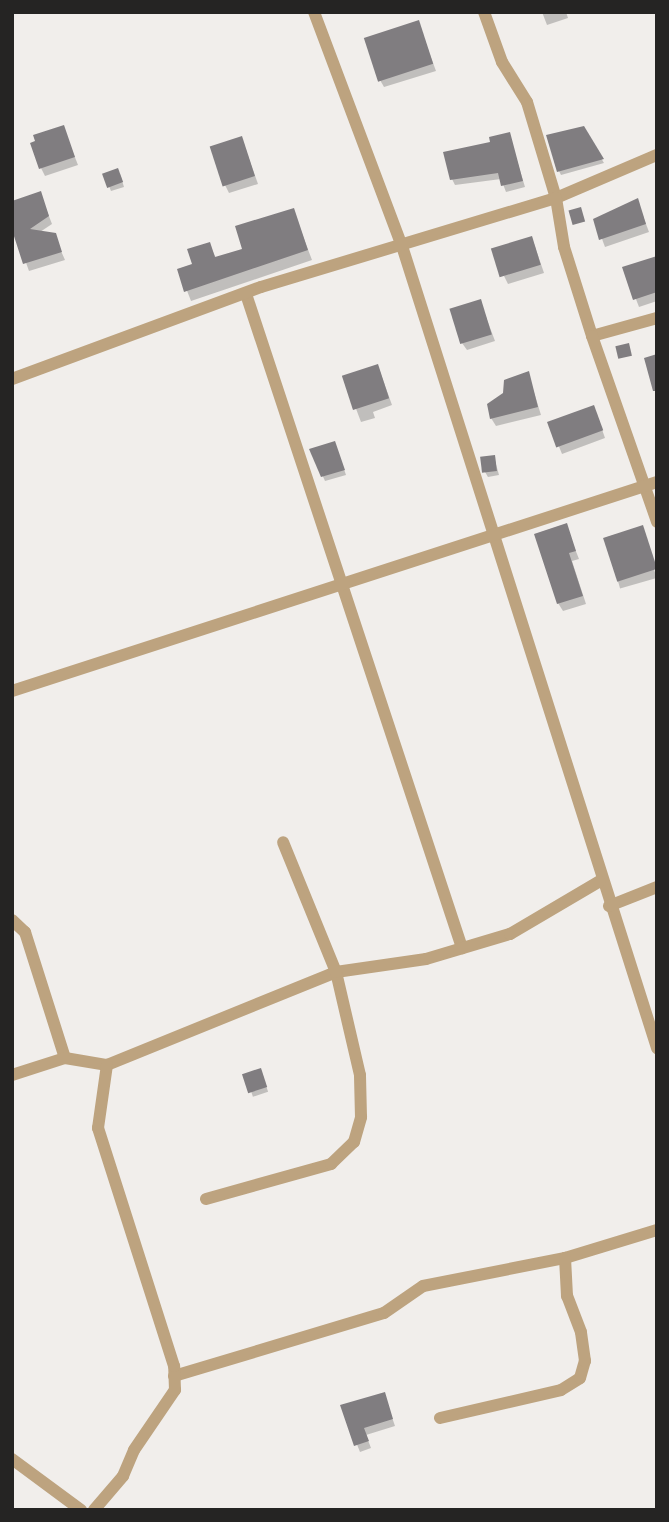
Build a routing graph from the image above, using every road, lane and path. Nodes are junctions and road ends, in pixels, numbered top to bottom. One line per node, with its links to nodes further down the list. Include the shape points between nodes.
1 (314, 12): 5 (street)
2 (484, 12): 4 (street, via 502,62 527,102)
3 (657, 155): 4 (street)
4 (556, 198): 5 (street); 8 (street, via 564,247)
5 (402, 246): 6 (street); 12 (street)
6 (246, 295): 9 (street); 13 (street)
7 (657, 318): 8 (street)
8 (592, 336): 10 (street)
9 (12, 379)
10 (652, 484): 11 (street); 12 (street)
11 (657, 522)
12 (491, 535): 13 (street); 16 (street)
13 (340, 584): 14 (street); 20 (street)
14 (12, 691)
15 (283, 842): 21 (street)
16 (600, 881): 18 (street); 20 (street, via 510,934)
17 (657, 887): 18 (street)
18 (609, 906): 22 (street)
19 (12, 920): 23 (street, via 25,932)
20 (462, 948): 21 (street, via 426,959)
21 (335, 972): 24 (street); 26 (street, via 360,1075 360,1116 354,1142 331,1164)
22 (657, 1048)
23 (65, 1058): 24 (street); 25 (street)
24 (107, 1065): 29 (street, via 98,1128)
25 (12, 1075)
26 (206, 1199)
27 (657, 1230): 28 (street)
28 (565, 1258): 29 (street, via 423,1286 384,1313); 30 (street, via 568,1296 585,1360 580,1378 561,1390)
29 (174, 1376): 33 (street, via 175,1390 123,1476)
30 (440, 1418)
31 (12, 1459): 32 (street)
32 (81, 1510)
33 (94, 1510)

